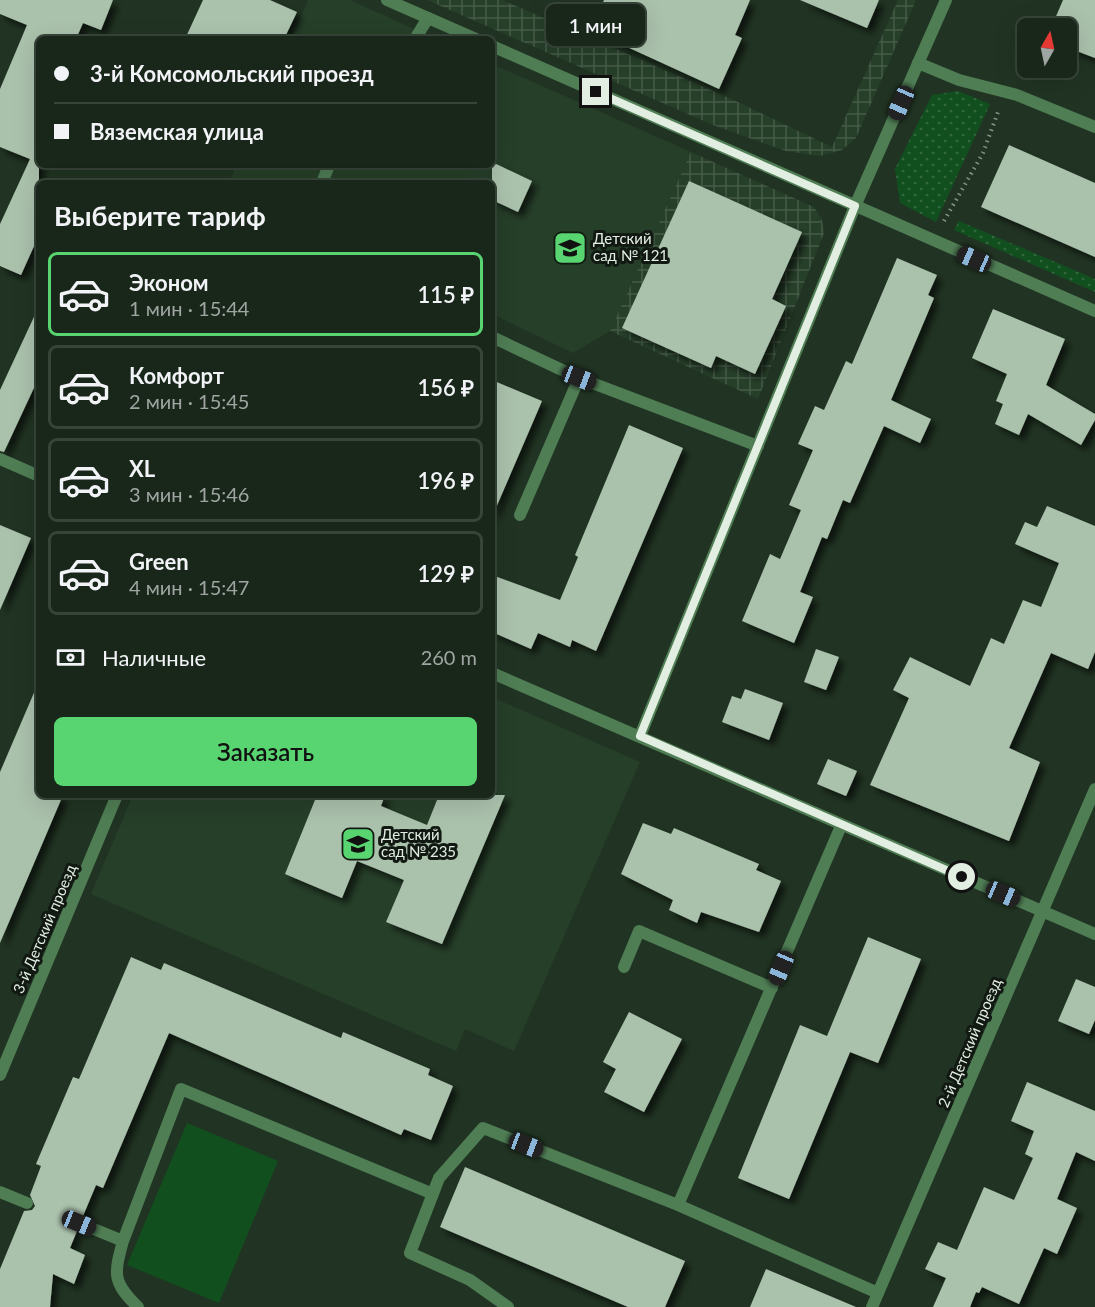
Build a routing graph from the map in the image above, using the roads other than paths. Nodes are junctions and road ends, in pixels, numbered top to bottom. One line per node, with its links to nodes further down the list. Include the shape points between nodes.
1 (387, 0): 3 (street)
2 (946, 0): 7 (street)
3 (428, 18): 4 (street); 5 (street)
4 (417, 36)
5 (469, 36)
6 (495, 47): 9 (street)
7 (918, 63): 8 (street); 9 (street)
8 (1095, 127)
9 (855, 206): 10 (street); 13 (street)
10 (1095, 311)
11 (495, 338): 12 (street)
12 (579, 378): 13 (street); 16 (street)
13 (758, 446): 18 (street)
14 (0, 459): 15 (street)
15 (36, 475)
16 (520, 515)
17 (495, 674): 18 (street)
18 (640, 736): 21 (street)
19 (1095, 789): 22 (street, 2-й Детский проезд)
20 (116, 798): 26 (street, 3-й Детский проезд)
21 (841, 826): 22 (street); 25 (street)
22 (1043, 911): 23 (street); 33 (street, 2-й Детский проезд)
23 (1095, 934)
24 (624, 967): 25 (street, via 639,931)
25 (772, 988): 30 (street)
26 (0, 1075)
27 (0, 1192): 29 (street)
28 (433, 1194): 30 (street, via 439,1178 483,1128); 32 (street, via 180,1089); 35 (street, via 410,1253 470,1280)
29 (27, 1203)
30 (678, 1205): 33 (street)
31 (79, 1223): 32 (street)
32 (123, 1241): 34 (street, via 114,1272 121,1291)
33 (878, 1293): 36 (street, 2-й Детский проезд)
34 (138, 1307)
35 (508, 1307)
36 (872, 1307)

